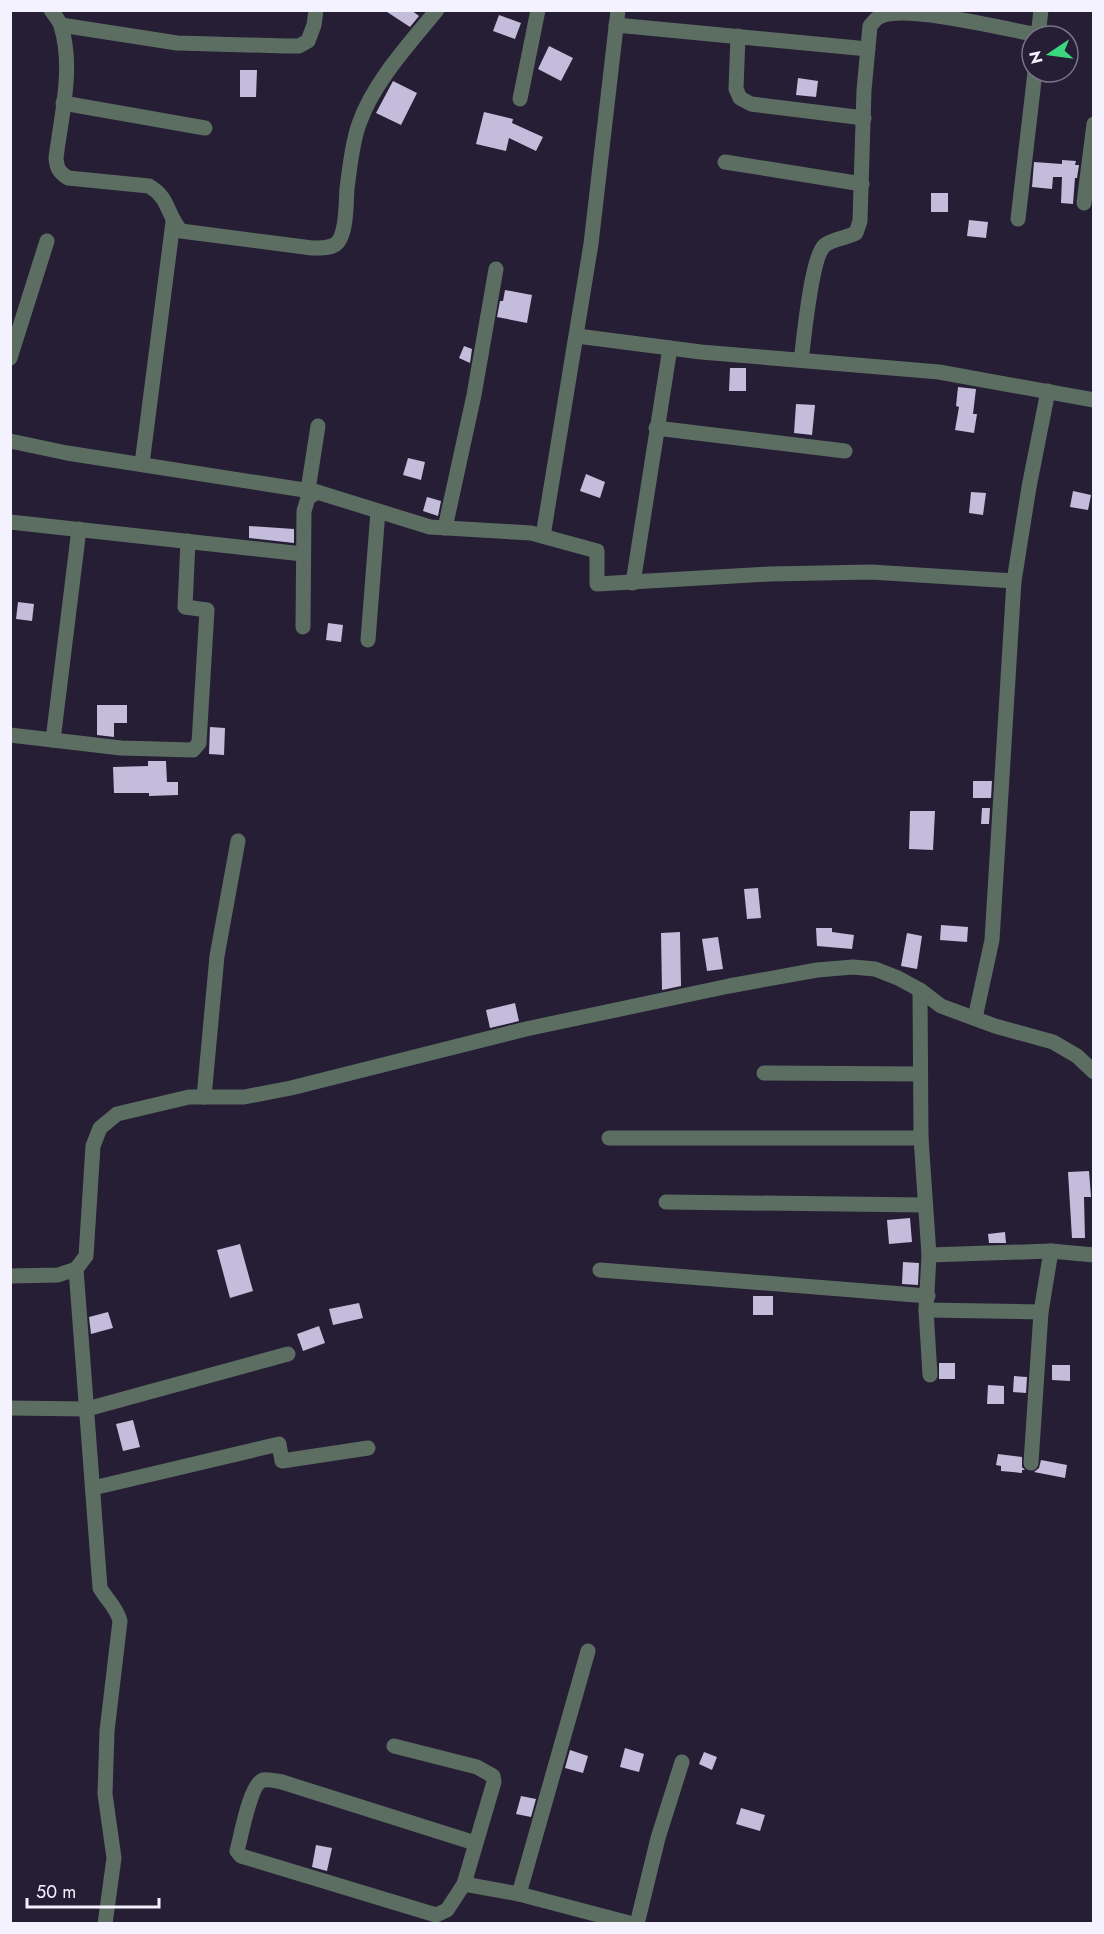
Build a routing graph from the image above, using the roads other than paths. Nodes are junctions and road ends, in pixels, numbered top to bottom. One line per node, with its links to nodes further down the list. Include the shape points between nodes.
1 (51, 10): 6 (street)
2 (316, 10): 6 (street, via 308,41 292,46 177,43)
3 (437, 10): 20 (street, via 365,106 348,184 344,229 338,242 329,247 300,246 182,231)
4 (538, 10): 11 (street)
5 (617, 18): 8 (street); 23 (street, via 591,244)
6 (61, 25): 12 (street, via 66,80)
7 (1020, 32): 9 (street, via 922,14 887,14 876,18 870,26)
8 (738, 36): 9 (street); 13 (street, via 736,90 740,98 751,104)
9 (868, 49): 13 (street)
10 (1034, 84): 19 (street)
11 (520, 99)
12 (63, 104): 15 (street); 20 (street, via 56,158 60,173 68,178 149,186 160,192)
13 (864, 118): 17 (street)
14 (1094, 124): 18 (street)
15 (205, 128)
16 (725, 162): 17 (street)
17 (862, 184): 26 (street, via 856,233 824,246 819,253)
18 (1084, 203)
19 (1018, 219)
20 (173, 222): 33 (street)
21 (47, 241): 25 (street)
22 (496, 268): 37 (street)
23 (576, 336): 24 (street); 39 (street)
24 (670, 348): 26 (street); 30 (street)
25 (10, 358)
26 (801, 360): 27 (street, via 939,372)
27 (1048, 391): 28 (street); 42 (street)
28 (1094, 400)
29 (318, 426): 34 (street)
30 (656, 428): 32 (street); 43 (street)
31 (10, 441): 33 (street)
32 (845, 451)
33 (142, 464): 34 (street)
34 (312, 491): 35 (street); 41 (street, via 304,511)
35 (378, 511): 37 (street); 45 (street)
36 (10, 522): 38 (street)
37 (445, 528): 39 (street)
38 (79, 529): 40 (street); 47 (street)
39 (543, 536): 43 (street, via 597,551 597,584)
40 (188, 541): 41 (street); 47 (street, via 185,607 207,610 199,743 193,750 121,748)
41 (303, 554): 44 (street)
42 (1014, 581): 43 (street, via 871,572); 50 (street, via 992,940)
43 (633, 583)
44 (303, 627)
45 (368, 640)
46 (10, 735): 47 (street)
47 (53, 740)
48 (238, 841): 54 (street, via 217,956)
49 (920, 990): 50 (street, via 941,1006); 53 (street); 54 (street, via 875,969 817,970 526,1029 291,1088 244,1097)
50 (975, 1018): 51 (street, via 1053,1042)
51 (1094, 1072)
52 (764, 1073): 53 (street)
53 (920, 1074): 56 (street)
54 (204, 1097): 62 (street, via 117,1114 100,1128 93,1146 86,1256)
55 (609, 1138): 56 (street)
56 (921, 1138): 58 (street)
57 (666, 1202): 58 (street)
58 (925, 1205): 60 (street)
59 (1051, 1251): 60 (street); 61 (street); 66 (street)
60 (929, 1255): 65 (street)
61 (1094, 1255)
62 (76, 1269): 64 (street, via 58,1275); 70 (street)
63 (600, 1270): 65 (street)
64 (10, 1276)
65 (927, 1303): 66 (street); 68 (street)
66 (1041, 1312): 72 (street)
67 (288, 1354): 70 (street)
68 (930, 1375)
69 (10, 1408): 70 (street)
70 (87, 1409): 73 (street)
71 (368, 1448): 73 (street, via 282,1461 279,1444)
72 (1031, 1463)
73 (93, 1488): 80 (street, via 100,1588 120,1621 107,1731 105,1794 114,1858)
74 (588, 1651): 79 (street)
75 (394, 1746): 77 (street, via 477,1767 493,1776)
76 (682, 1762): 81 (street)
77 (475, 1843): 78 (street); 78 (street, via 282,1782 263,1780 252,1793 237,1851 242,1856 436,1915 447,1910)
78 (464, 1884): 79 (street)
79 (519, 1894): 81 (street)
80 (105, 1923)
81 (635, 1923)

